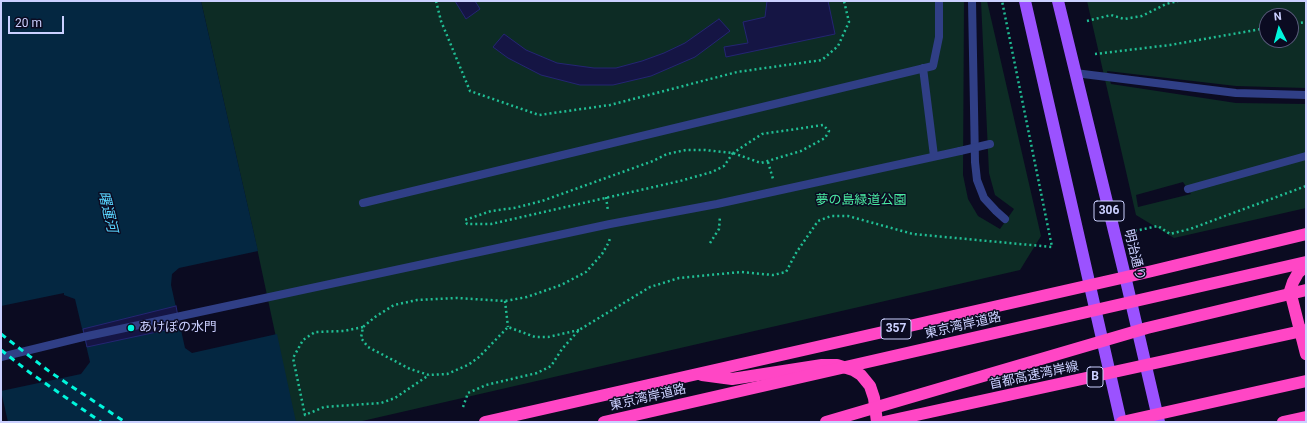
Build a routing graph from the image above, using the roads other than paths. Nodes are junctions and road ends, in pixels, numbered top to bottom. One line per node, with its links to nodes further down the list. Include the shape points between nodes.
1 (939, 1): 5 (lane, via 939,37 933,66)
2 (972, 1): 13 (lane, via 974,162 984,198)
3 (1025, 1): 18 (main road, 306)
4 (1058, 1): 6 (main road, 明治通り / 306)
5 (923, 68): 9 (lane); 12 (lane)
6 (1075, 73): 7 (lane, via 1236,92); 17 (main road, 明治通り / 306)
7 (1306, 95)
8 (990, 144): 9 (lane, bridge)
9 (934, 156): 22 (lane, via 180,316)
10 (1306, 156): 11 (lane)
11 (1188, 189)
12 (363, 203)
13 (1006, 219)
14 (1306, 234): 17 (highway, 357)
15 (1306, 262): 27 (highway, 東京湾岸道路 / 357, bridge)
16 (1306, 266): 21 (highway, via 1298,273 1290,291)
17 (1125, 276): 18 (highway, 357); 32 (main road, 明治通り / 306)
18 (1090, 284): 23 (highway, 357); 31 (main road, 306)
19 (1306, 290): 28 (highway, bridge, via 1147,328)
20 (1306, 330): 30 (highway, 首都高速湾岸線 / B, bridge)
21 (1306, 354)
22 (1, 357)
23 (694, 374): 26 (highway, 357); 29 (highway, via 732,379 837,365 861,375 870,386)
24 (1306, 380): 31 (highway, bridge)
25 (1306, 417): 33 (highway)
26 (485, 422)
27 (604, 422)
28 (826, 422)
29 (877, 422)
30 (884, 422)
31 (1121, 422)
32 (1158, 422)
33 (1283, 422)

